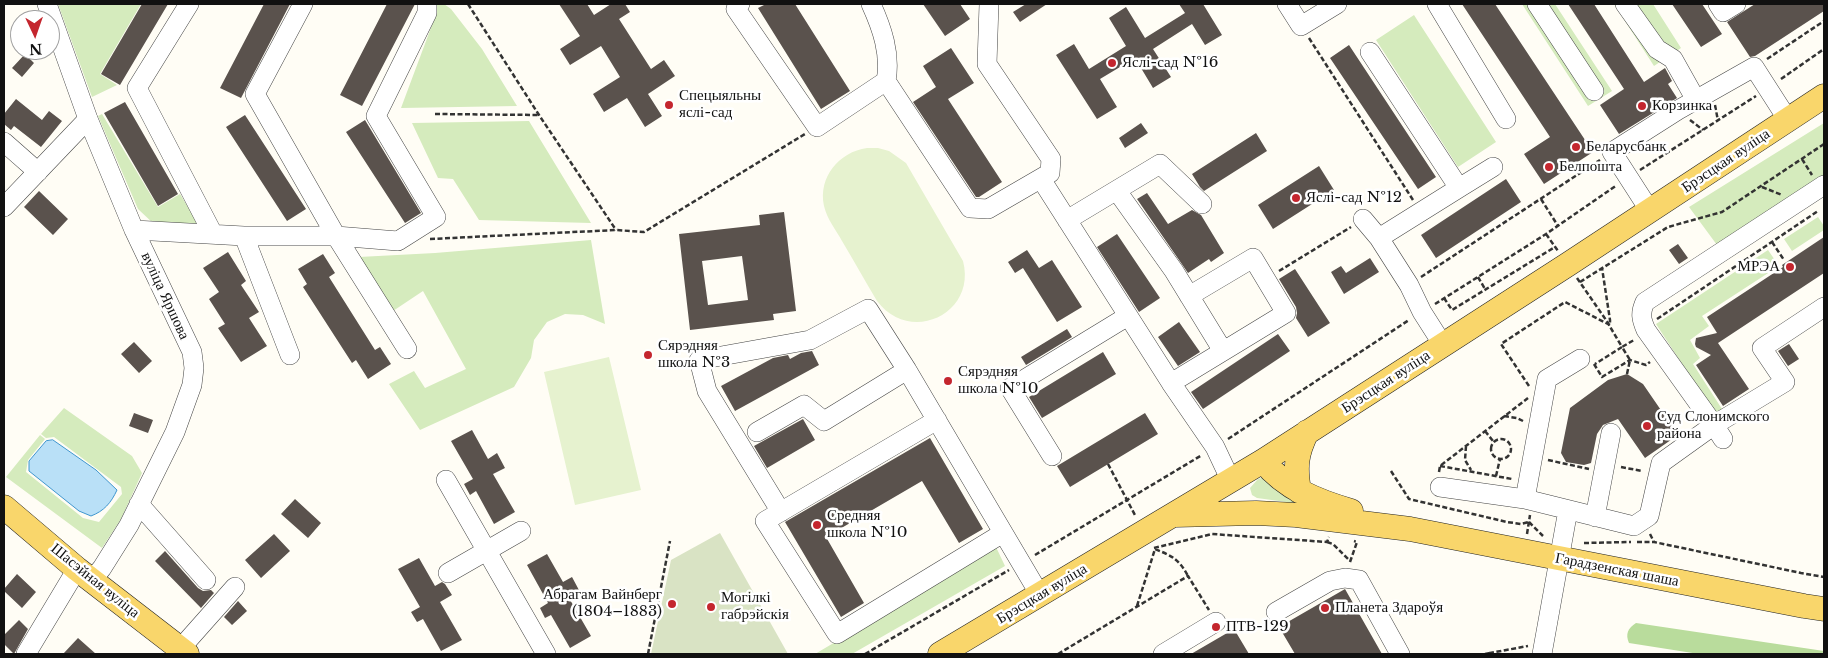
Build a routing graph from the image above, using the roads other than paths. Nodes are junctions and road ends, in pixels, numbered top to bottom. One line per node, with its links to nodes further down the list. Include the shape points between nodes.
1 (47, 4): 20 (street, вуліца Яршова)
2 (189, 4): 36 (street, via 137,88)
3 (303, 4): 38 (street, via 255,94)
4 (427, 4): 38 (street, via 426,13 376,116 436,217 398,240)
5 (740, 4): 16 (street, via 736,9 817,127)
6 (871, 4): 16 (street, via 882,28 888,67)
7 (989, 4): 26 (street, via 987,64 1051,159 1050,172)
8 (1287, 4): 9 (street, via 1301,26)
9 (1337, 4)
10 (1437, 4): 21 (street)
11 (1537, 4): 17 (street)
12 (1625, 4): 19 (street, via 1657,50 1673,59)
13 (1718, 4): 14 (street, via 1723,12)
14 (1736, 4)
15 (1370, 52): 28 (street)
16 (886, 81): 26 (street, via 970,208 988,209)
17 (1594, 91)
18 (1824, 96): 22 (main road, Брэсцкая вуліца)
19 (1696, 100): 22 (street, via 1754,67); 32 (street, via 1612,152)
20 (88, 119): 25 (street); 35 (street, вуліца Яршова)
21 (1506, 120)
22 (1788, 120): 32 (main road, Брэсцкая вуліца)
23 (4, 142): 25 (street)
24 (1493, 167): 28 (street)
25 (38, 172): 31 (street)
26 (1041, 179): 34 (street)
27 (1824, 185): 53 (street, via 1645,302 1642,310 1645,327)
28 (1459, 188): 39 (street)
29 (1117, 191): 30 (street, via 1160,164); 34 (street); 40 (street)
30 (1202, 204)
31 (4, 208)
32 (1650, 211): 43 (main road, Брэсцкая вуліца)
33 (1363, 219): 39 (street)
34 (1067, 220): 42 (street)
35 (134, 230): 36 (street); 62 (street, вуліца Яршова, via 192,352 194,368 192,385 175,432)
36 (214, 234): 37 (street)
37 (244, 236): 38 (street); 46 (street)
38 (336, 236): 44 (street)
39 (1379, 238): 43 (street)
40 (1190, 296): 45 (street); 45 (street, via 1253,258 1286,314)
41 (1824, 307): 53 (street, via 1762,348 1784,382)
42 (1128, 316): 49 (street); 55 (street, via 1010,388)
43 (1443, 346): 52 (main road, Брэсцкая вуліца)
44 (407, 349)
45 (1224, 351): 49 (street)
46 (290, 355)
47 (1587, 364): 61 (street, via 1547,379)
48 (907, 370): 50 (street); 51 (street, via 824,421 804,405); 65 (street, via 868,309 810,340 699,360 707,391)
49 (1171, 383): 58 (street, via 1215,447)
50 (937, 420): 65 (street); 71 (street)
51 (757, 432)
52 (1307, 432): 56 (main road, Брэсцкая вуліца); 60 (main road, via 1297,457)
53 (1719, 432): 68 (street, via 1661,463 1649,516 1642,522 1634,526)
54 (1611, 433): 68 (street)
55 (1052, 456)
56 (1263, 460): 58 (main road, Брэсцкая вуліца); 60 (main road, Гарадзенская шаша, via 1278,477)
57 (446, 480): 73 (street)
58 (1231, 480): 66 (main road, via 1237,497); 67 (main road, Брэсцкая вуліца)
59 (1439, 481): 61 (street)
60 (1299, 491): 69 (main road, Гарадзенская шаша, via 1322,502)
61 (1525, 499): 64 (street)
62 (139, 504): 75 (street, вуліца Яршова, via 102,568); 76 (street)
63 (4, 507): 75 (main road, Шасэйная вуліца)
64 (1568, 510): 68 (street); 72 (street)
65 (781, 512): 71 (street, via 765,521 837,634)
66 (1256, 514): 67 (main road, Гарадзенская шаша); 69 (main road, Гарадзенская шаша, via 1296,515)
67 (1175, 515): 78 (main road, Брэсцкая вуліца, via 1150,540)
68 (1595, 517)
69 (1410, 529): 72 (main road, Гарадзенская шаша)
70 (521, 530): 73 (street)
71 (1003, 533): 78 (street)
72 (1561, 549): 79 (main road, Гарадзенская шаша); 82 (street)
73 (486, 552): 74 (street); 85 (street)
74 (448, 573)
75 (85, 575): 83 (main road, Шасэйная вуліца); 84 (street, вуліца Яршова)
76 (206, 580)
77 (235, 587): 83 (street)
78 (1040, 595): 86 (main road, Брэсцкая вуліца)
79 (1824, 609)
80 (1276, 612): 88 (street, via 1348,570 1358,580)
81 (1216, 622): 87 (street)
82 (1537, 646)
83 (183, 652)
84 (26, 654)
85 (546, 654)
86 (940, 654)
87 (1163, 654)
88 (1400, 654)

